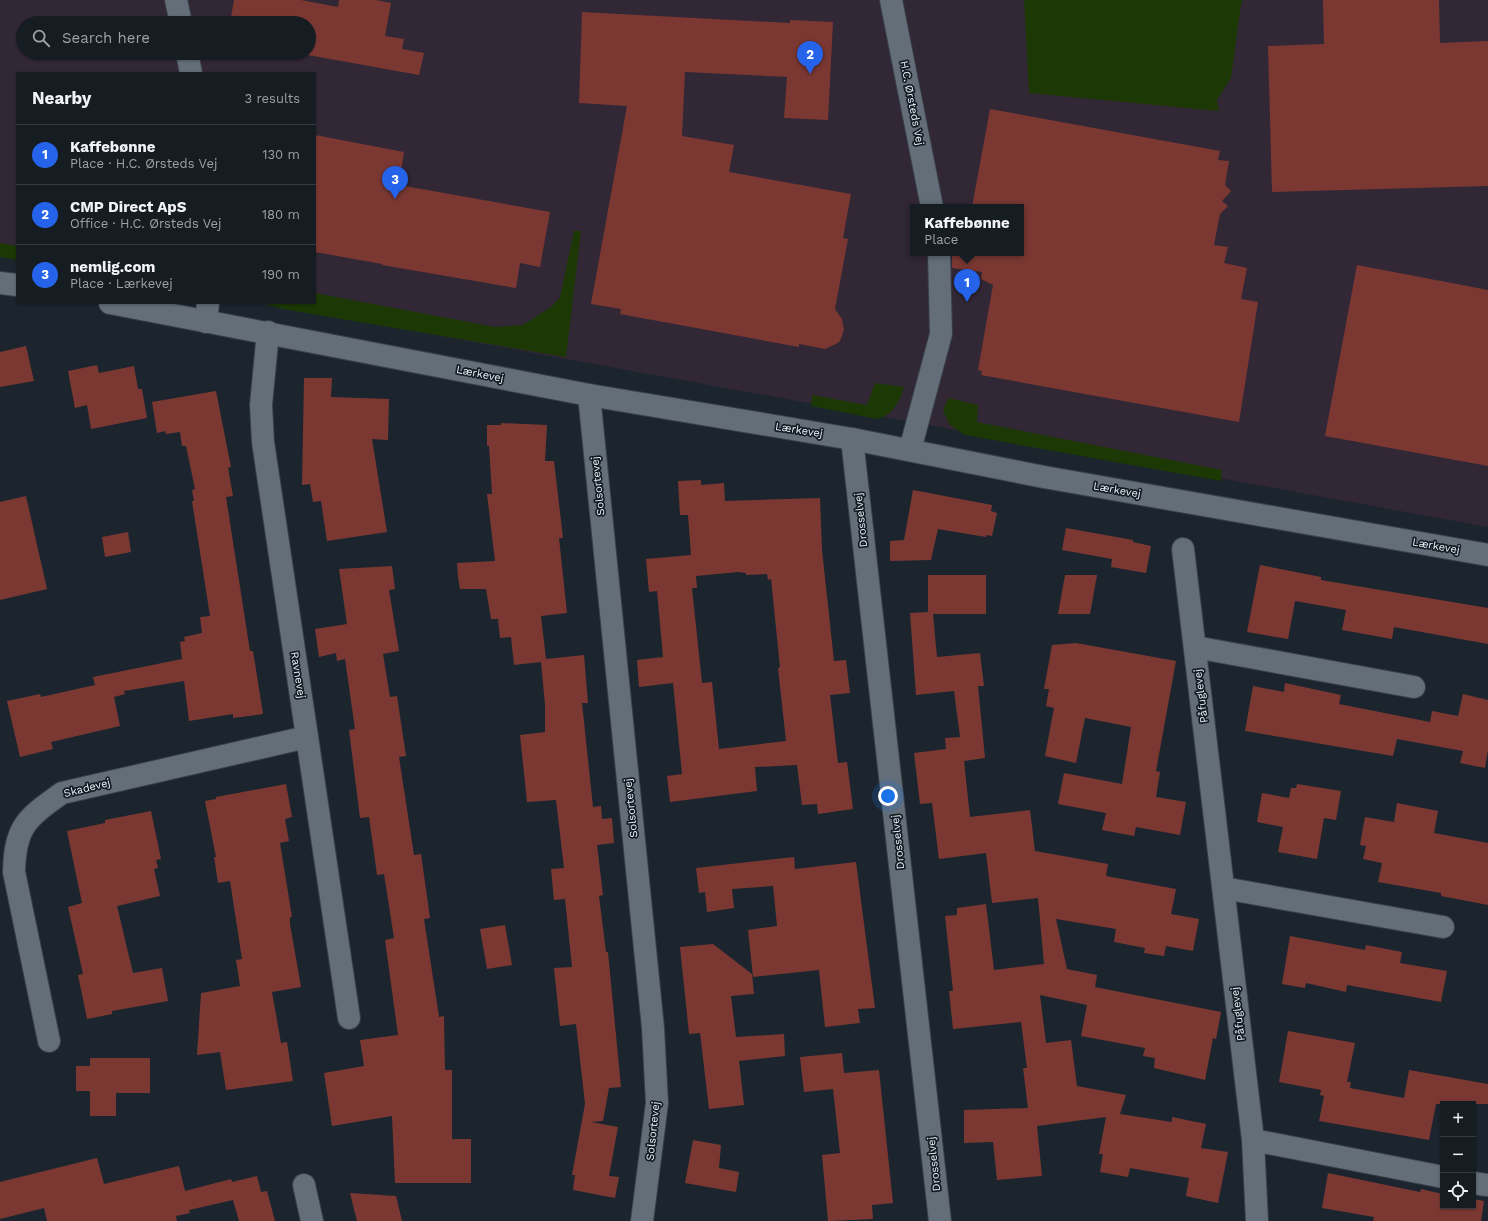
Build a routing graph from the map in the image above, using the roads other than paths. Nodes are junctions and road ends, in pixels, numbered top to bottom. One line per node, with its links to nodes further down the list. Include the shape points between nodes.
1 (176, 0): 3 (street)
2 (891, 0): 6 (street, H.C. Ørsteds Vej)
3 (179, 16)
4 (188, 60): 5 (street)
5 (191, 72)
6 (931, 204)
7 (939, 256): 15 (street, via 941,334)
8 (0, 282): 9 (street)
9 (16, 285)
10 (121, 304): 11 (street, Lærkevej)
11 (207, 312): 12 (street, Lærkevej)
12 (268, 332): 13 (street, Lærkevej); 20 (street, Ravnevej, via 261,405 263,442)
13 (589, 395): 14 (street, Lærkevej); 29 (street, Solsortevej, via 653,1028 657,1103)
14 (852, 439): 15 (street, Lærkevej); 30 (street, Drosselvej)
15 (910, 450): 17 (street, Lærkevej, via 1044,477)
16 (1183, 549): 18 (street, Påfuglevej)
17 (1488, 555)
18 (1195, 647): 19 (street); 21 (street, Påfuglevej)
19 (1414, 687)
20 (307, 737): 23 (street, Ravnevej); 24 (street, Skadevej, via 62,793 32,814 22,829 15,850 14,872)
21 (1223, 888): 22 (street); 25 (street, Påfuglevej)
22 (1443, 927)
23 (349, 1018)
24 (49, 1041)
25 (1253, 1140): 26 (street); 31 (street, Påfuglevej)
26 (1440, 1176)
27 (304, 1185): 28 (street)
28 (312, 1221)
29 (642, 1221)
30 (940, 1221)
31 (1257, 1221)

